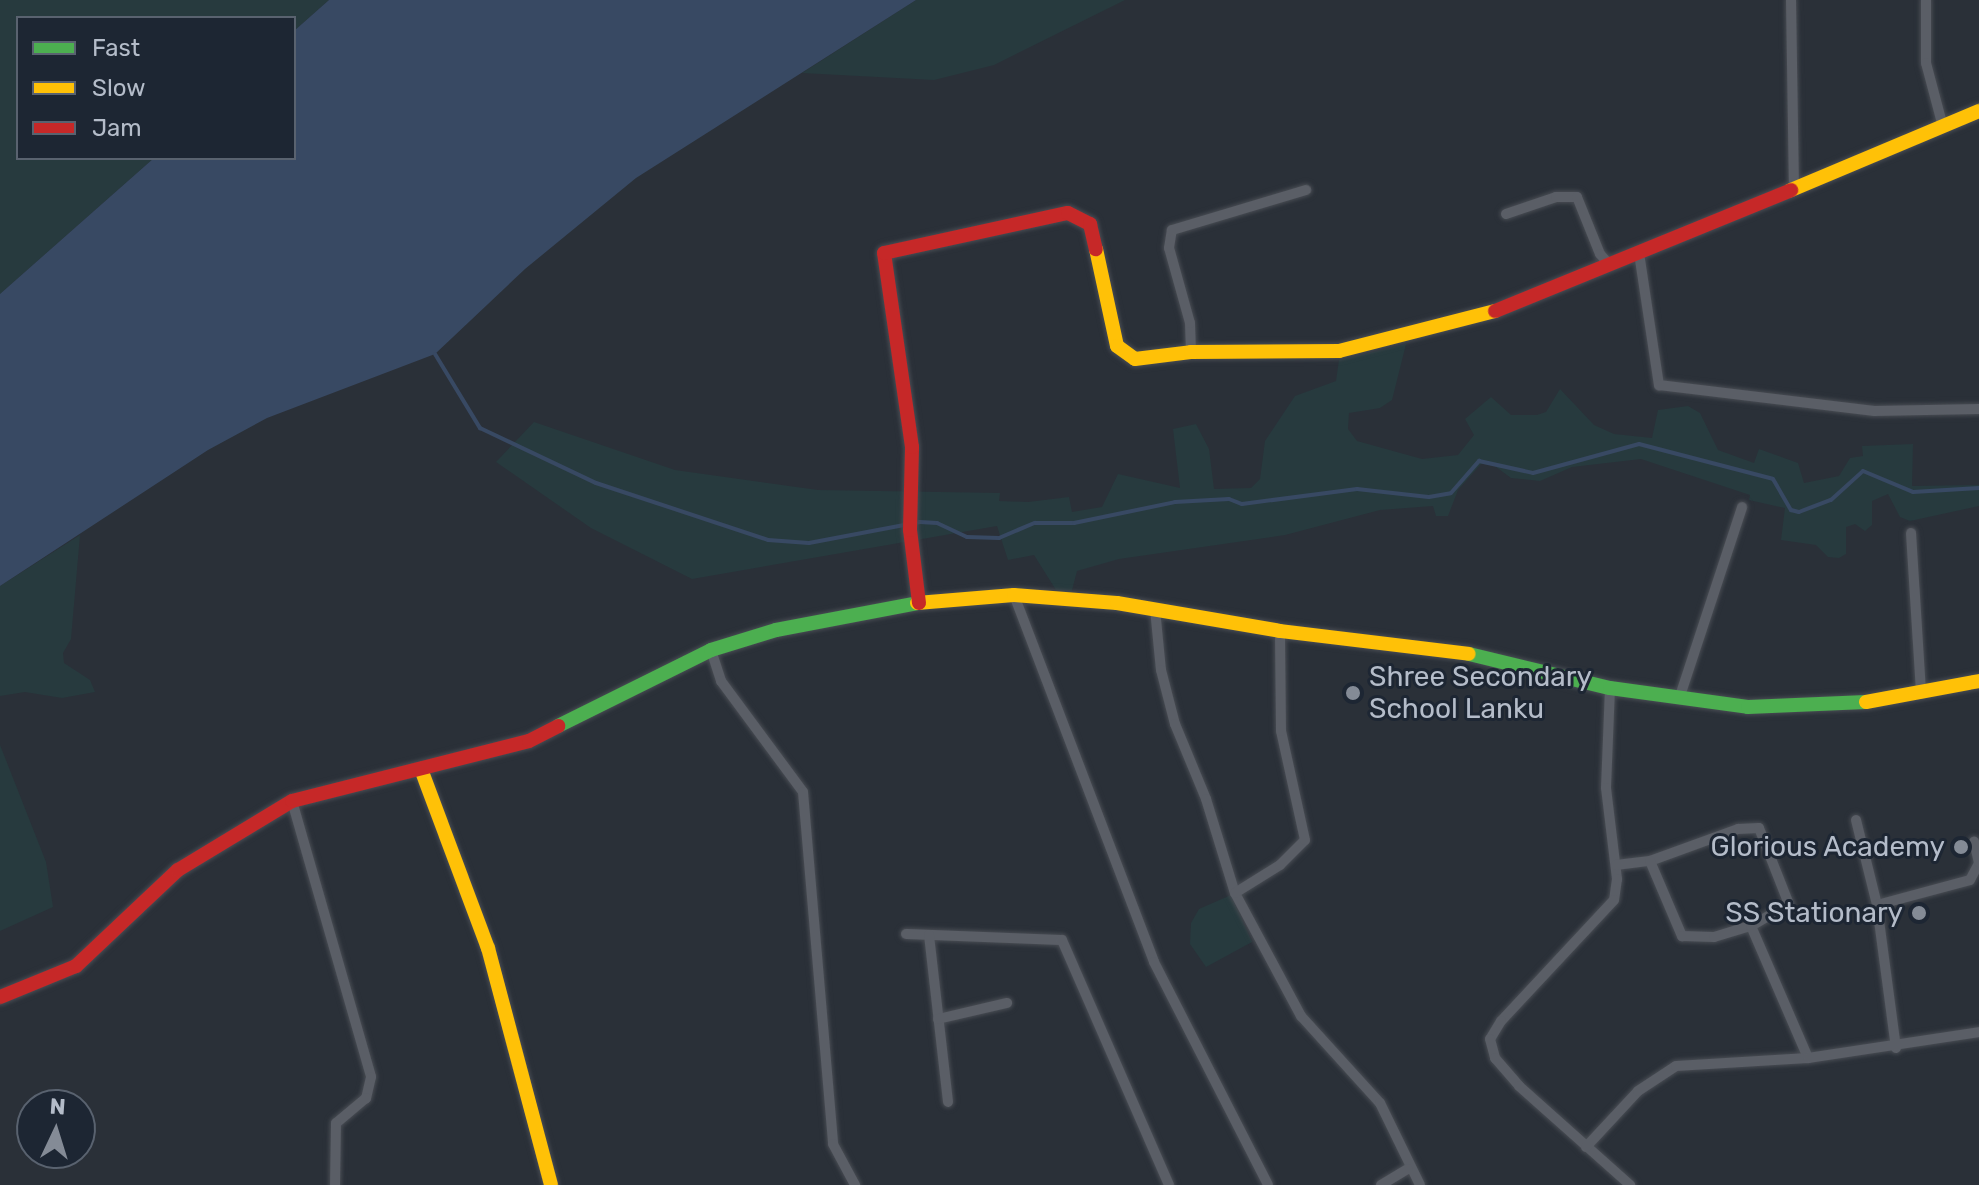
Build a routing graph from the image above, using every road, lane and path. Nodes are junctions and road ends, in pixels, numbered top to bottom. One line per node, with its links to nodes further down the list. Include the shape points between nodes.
1 (1791, 0): 5 (street)
2 (1926, 0): 4 (street, via 1926,63)
3 (1979, 111): 4 (street)
4 (1943, 127): 5 (street)
5 (1794, 189): 8 (street)
6 (1306, 190): 10 (street, via 1172,230 1169,248 1190,323)
7 (1506, 214): 9 (street, via 1556,197 1577,197 1600,254)
8 (1639, 253): 9 (street); 11 (street, via 1659,385 1874,411)
9 (1610, 265): 10 (street, via 1508,308 1339,351)
10 (1191, 352): 15 (street, via 1135,359 1117,346 1090,224 1081,216 1044,215 978,235 884,253 912,447 910,530)
11 (1979, 409)
12 (1742, 507): 22 (street)
13 (1911, 533): 21 (street)
14 (1014, 595): 15 (street); 16 (street); 47 (street, via 1154,962)
15 (919, 603): 18 (street, via 776,630)
16 (1155, 609): 17 (street); 29 (street, via 1161,670 1175,724 1206,799)
17 (1280, 631): 20 (street, via 1443,648); 29 (street, via 1281,731 1305,840 1280,865)
18 (711, 650): 23 (street, via 529,741); 45 (street, via 721,681 803,792 833,1144)
19 (1979, 681): 21 (street)
20 (1610, 688): 22 (street); 28 (street, via 1606,788)
21 (1921, 694): 22 (street, via 1808,708)
22 (1679, 699)
23 (421, 769): 24 (street); 44 (street, via 488,948)
24 (292, 801): 34 (street, via 178,870 76,966); 43 (street, via 371,1077 366,1098 336,1123)
25 (1856, 820): 30 (street)
26 (1974, 842): 30 (street, via 1979,863 1970,880)
27 (1650, 861): 28 (street); 31 (street, via 1682,936 1714,937); 31 (street, via 1738,829 1759,828 1789,904)
28 (1616, 865): 41 (street, via 1616,890 1607,910 1490,1039 1495,1058 1519,1086)
29 (1235, 893): 42 (street, via 1301,1016 1380,1103)
30 (1877, 905): 38 (street)
31 (1751, 926): 39 (street)
32 (906, 934): 33 (street)
33 (929, 935): 36 (street); 46 (street, via 1062,940)
34 (0, 997)
35 (1007, 1003): 36 (street)
36 (938, 1019): 40 (street)
37 (1979, 1032): 38 (street)
38 (1896, 1048): 39 (street)
39 (1808, 1058): 41 (street, via 1691,1063 1668,1069 1638,1091)
40 (948, 1102)
41 (1586, 1147): 50 (street)
42 (1408, 1169): 48 (street); 49 (street)
43 (335, 1185)
44 (551, 1185)
45 (855, 1185)
46 (1169, 1185)
47 (1268, 1185)
48 (1381, 1185)
49 (1420, 1185)
50 (1630, 1185)

